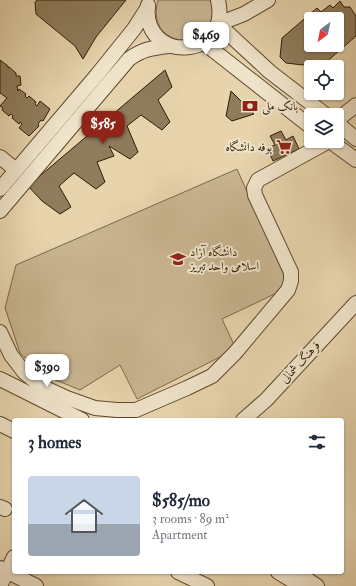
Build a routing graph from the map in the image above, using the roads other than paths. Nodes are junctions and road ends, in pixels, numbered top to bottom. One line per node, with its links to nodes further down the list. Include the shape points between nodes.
1 (218, 0): 2 (street); 5 (street)
2 (227, 0)
3 (268, 0): 5 (street, via 244,14)
4 (149, 3): 7 (street, via 148,18 152,30); 18 (street, via 134,29)
5 (218, 24): 6 (street, via 213,35); 9 (street, via 270,72)
6 (204, 43): 7 (street, via 193,48); 11 (street)
7 (169, 46): 20 (street, via 146,49 128,59)
8 (356, 105): 10 (street)
9 (317, 108)
10 (344, 114)
11 (304, 122)
12 (344, 129): 13 (street)
13 (356, 138)
14 (316, 148): 22 (street, via 258,180 254,188 291,272 291,281 288,290 235,353 212,376 136,410 95,408 41,386 24,372 11,355)
15 (339, 148): 17 (street)
16 (0, 156): 18 (street)
17 (356, 160)
18 (16, 170): 19 (street)
19 (0, 189)
20 (0, 211)
21 (356, 303): 25 (street, فرهنگ شمالی, via 266,400)
22 (0, 332)
23 (0, 379): 24 (street)
24 (78, 418)
25 (245, 418)
26 (0, 424): 27 (street)
27 (12, 430)
28 (12, 559): 29 (street)
29 (3, 570): 34 (street); 35 (street)
30 (182, 574): 33 (street)
31 (281, 574): 36 (street)
32 (299, 574): 37 (street)
33 (201, 585)
34 (0, 586)
35 (36, 586)
36 (301, 586)
37 (317, 586)

